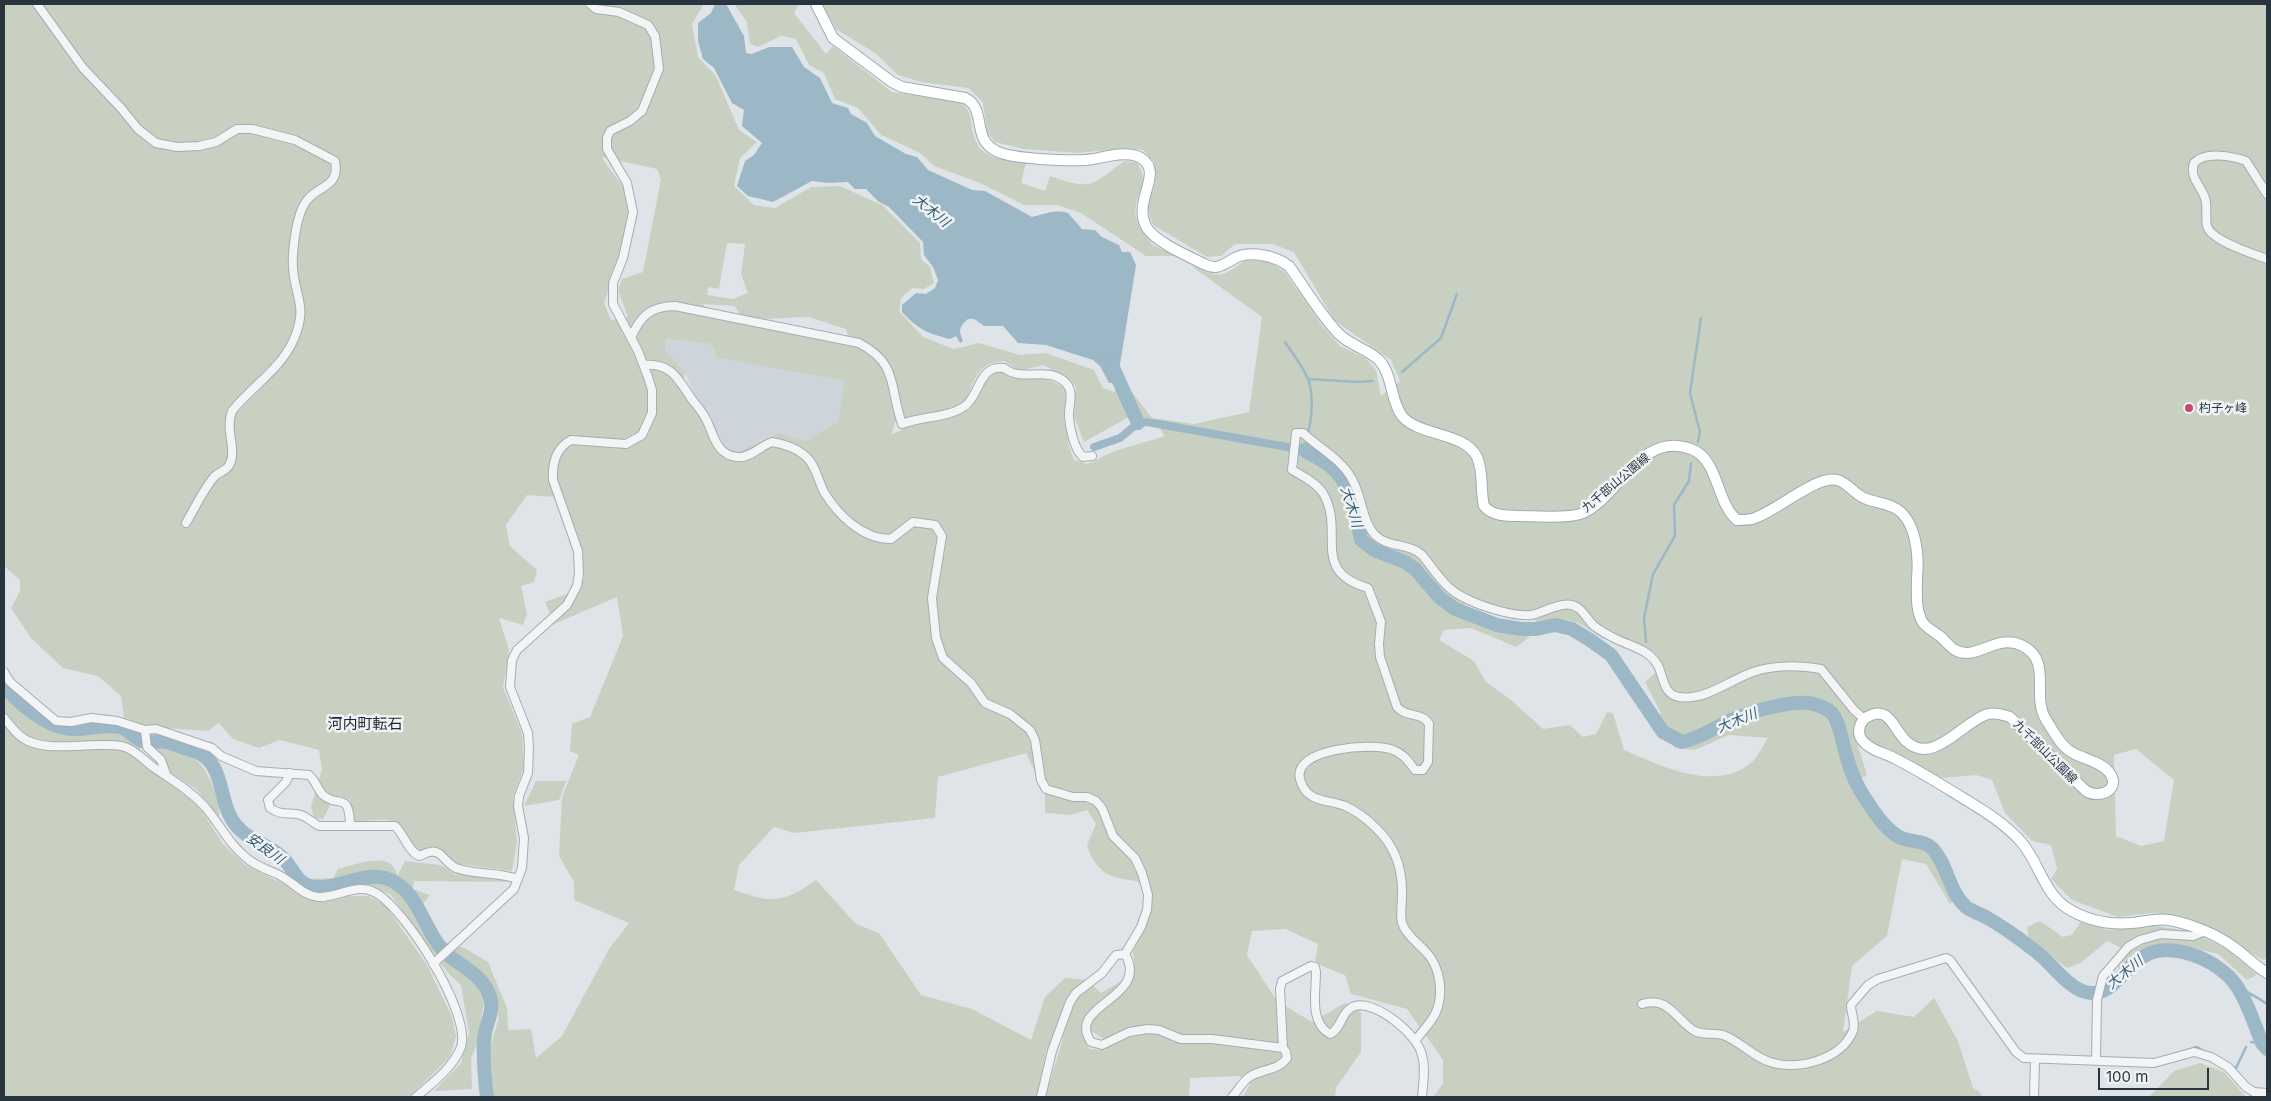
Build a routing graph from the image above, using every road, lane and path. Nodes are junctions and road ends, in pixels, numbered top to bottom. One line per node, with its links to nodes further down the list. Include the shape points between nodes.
1 (37, 4): 9 (street, via 84,68 138,129 156,143 177,147 199,146 216,142 237,128 252,129 295,140 335,161 337,169 332,181 304,204 296,231 293,269 301,313 295,336 280,362 232,411 228,433 232,459 227,470 216,476)
2 (590, 4): 6 (street, via 596,9 619,12 648,25 655,36 656,77 642,111 616,127 607,138 610,155 620,169 632,200 631,223 612,294 617,314)
3 (816, 4): 12 (main road, 九千部山公園線, via 833,38 892,82 972,102 977,110 980,134 986,145 999,152 1054,159 1084,160 1128,154 1142,158 1150,174 1142,216 1148,229 1164,244 1215,268 1242,255 1278,258 1288,266 1338,333 1379,360 1388,374 1403,417 1475,452 1480,464 1484,506 1492,513 1512,516 1582,513 1635,464 1660,447 1674,445 1692,449 1707,462 1730,514 1737,520 1752,519 1828,479 1839,480 1862,497 1894,507 1913,530 1918,570 1916,600 1923,623 1955,650 1964,653 2000,641 2010,641 2033,653 2041,673 2041,709 2044,716 2068,750 2105,768 2112,776 2112,782 2110,789 2102,795 2086,791 2010,717 1998,713 1974,721 1941,745 1931,748 1908,744 1888,716 1872,714)
4 (2267, 194): 5 (street, via 2246,161 2222,156 2205,157 2194,163 2193,175 2205,198 2210,230 2221,240)
5 (2267, 259)
6 (631, 338): 7 (street); 8 (street, via 649,311 670,306 859,342 885,362 902,424 952,412 967,404 983,376 993,368 1004,368 1017,375 1046,374 1065,382 1070,388 1069,417 1075,446 1083,457)
7 (644, 365): 17 (street, via 653,401 649,423 642,435 617,445 571,440 565,443 552,467 553,480 578,551 579,574 577,586 566,605 517,650 512,660 510,687 528,733 529,748 528,773 518,806 524,838); 19 (street, via 654,364 676,376 704,414 715,442 727,453 745,456 772,442 784,444 806,456 837,511 868,534 891,538 913,522 935,525 942,536 933,581 933,616 943,658 971,683 985,703 1010,714 1030,730 1046,789 1054,794 1096,801 1113,836 1135,858 1147,887 1148,902 1141,927)
8 (1092, 456)
9 (186, 523)
10 (4, 672): 13 (street, via 10,682 56,720 117,720)
11 (4, 718): 15 (street, via 27,741 124,747)
12 (1864, 719): 18 (main road, via 1859,732 1862,741 2003,824 2024,844 2048,889 2065,907 2085,918 2109,924 2171,920); 23 (street, via 1821,669 1806,666 1755,671 1695,697 1674,696 1666,688 1652,658 1593,624 1577,606 1568,605 1531,615 1515,614 1463,598 1446,586 1422,555 1382,540 1375,534 1345,468 1303,433 1296,433 1292,470 1324,496 1331,524 1333,560 1341,576 1368,588 1375,602 1381,622 1380,657 1397,707 1402,713 1425,719 1429,724 1428,762 1423,770 1415,770 1405,756 1390,748 1352,746 1309,760 1300,768 1299,774 1309,795 1360,814 1377,828 1394,851 1402,881 1403,926 1434,961 1438,972 1436,1012)
13 (145, 733): 14 (street, via 156,730 212,748 221,756 256,771); 15 (street, via 147,747 161,760)
14 (290, 773): 16 (street, via 309,774 323,794 346,805 350,810); 16 (street, via 286,782 268,800 270,808 278,813 302,815 319,826)
15 (166, 774): 20 (street, via 195,796 239,852 295,888 318,897 362,889 382,896)
16 (350, 824): 17 (street, via 395,826 414,854 436,852 462,870 494,872)
17 (518, 879): 20 (street, via 514,889)
18 (2203, 932): 21 (main road, via 2230,945); 26 (street, via 2193,936 2161,934 2128,946 2101,982 2097,1000)
19 (1125, 954): 24 (street, via 1129,961 1129,981 1122,991 1097,1007 1090,1016 1087,1031 1091,1042 1102,1045 1130,1032 1148,1029 1181,1039); 29 (street, via 1116,956 1070,1002 1052,1051)
20 (435, 962): 28 (street, via 461,1020 461,1046 448,1068)
21 (2267, 974)
22 (1642, 1004): 25 (street, via 1650,1001 1663,1004 1692,1030 1721,1034 1768,1062 1802,1064 1826,1058 1843,1046 1853,1031 1851,1005 1868,985 1946,958 2016,1052)
23 (1416, 1040): 24 (street, via 1383,1013 1366,1006 1353,1006 1346,1011 1334,1032 1325,1031 1316,1016 1316,972 1311,966 1282,981); 31 (street, via 1424,1065)
24 (1283, 1048): 30 (street, via 1287,1058 1283,1063 1245,1080)
25 (2035, 1060): 26 (street); 32 (street)
26 (2096, 1060): 27 (street, via 2154,1063 2187,1053 2201,1053 2228,1067 2254,1092)
27 (2267, 1093)
28 (416, 1097)
29 (1041, 1097)
30 (1232, 1097)
31 (1422, 1097)
32 (2034, 1097)

